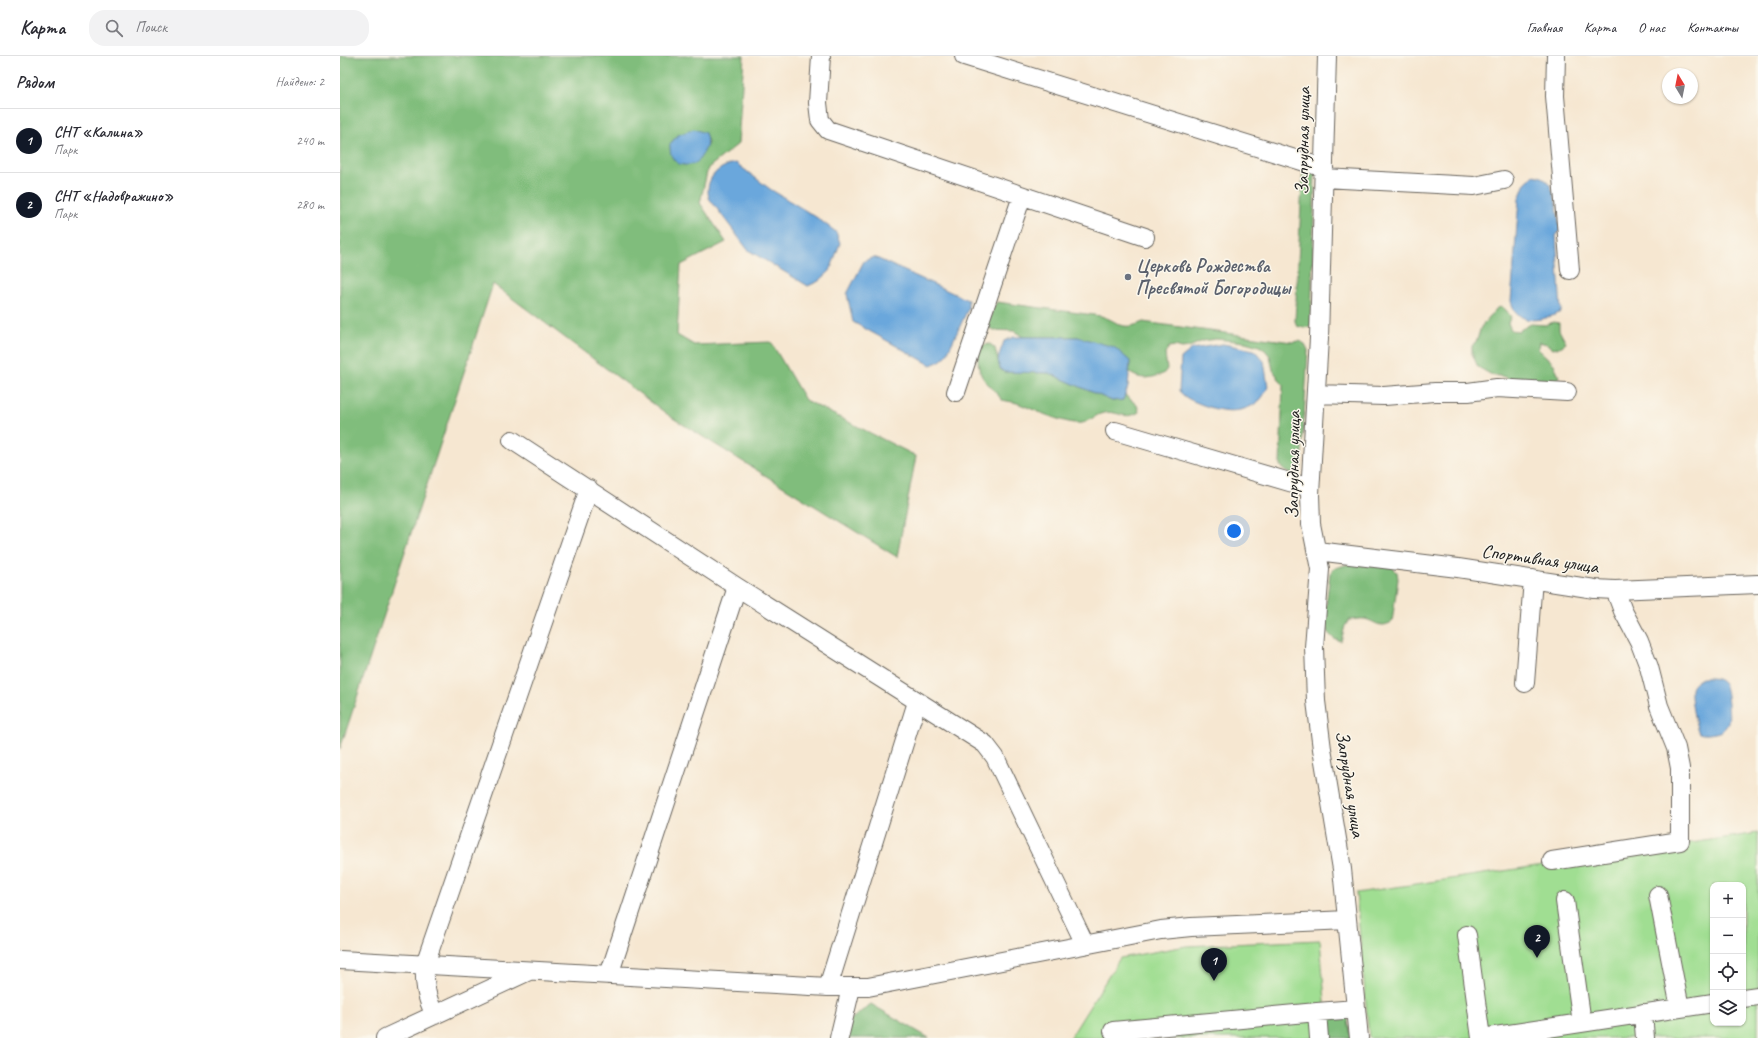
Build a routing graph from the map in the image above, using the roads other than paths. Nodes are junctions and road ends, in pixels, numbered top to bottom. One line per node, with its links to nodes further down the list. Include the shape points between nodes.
1 (821, 56): 7 (street, via 818,103 820,120 828,130)
2 (964, 56): 5 (street)
3 (1326, 56): 5 (street, Запрудная улица)
4 (1556, 56): 9 (street, via 1555,96)
5 (1324, 173): 6 (street, via 1474,186); 12 (street, Запрудная улица)
6 (1504, 180)
7 (1022, 196): 8 (street); 10 (street)
8 (1145, 237)
9 (1570, 270)
10 (956, 392)
11 (1567, 392): 12 (street, via 1497,388 1384,396)
12 (1316, 394): 15 (street, Запрудная улица)
13 (1115, 431): 15 (street)
14 (512, 440): 16 (street)
15 (1310, 488): 17 (street, Запрудная улица, via 1311,524)
16 (589, 489): 20 (street); 31 (street)
17 (1317, 551): 18 (street, Спортивная улица); 27 (street, Запрудная улица, via 1320,582 1314,647 1316,701 1342,869)
18 (1533, 579): 21 (street, Спортивная улица); 22 (street)
19 (1758, 584): 21 (street, Спортивная улица)
20 (737, 588): 23 (street); 33 (street)
21 (1615, 590): 24 (street, via 1623,611 1640,641 1659,706 1676,748 1680,768 1680,841)
22 (1525, 683)
23 (917, 702): 29 (street, via 985,744 995,757); 34 (street)
24 (1552, 860)
25 (1658, 895): 39 (street)
26 (1565, 901): 44 (street)
27 (1347, 920): 29 (street, via 1191,927); 40 (street, Запрудная улица)
28 (1467, 935): 51 (street)
29 (1085, 944): 35 (street, via 868,988)
30 (340, 960): 31 (street)
31 (425, 964): 32 (street); 43 (street, via 424,980 428,1002)
32 (530, 970): 33 (street); 43 (street)
33 (609, 975): 34 (street)
34 (828, 987): 35 (street)
35 (851, 988): 48 (street)
36 (1758, 996): 37 (street)
37 (1746, 998)
38 (1710, 1003): 39 (street)
39 (1680, 1008): 42 (street)
40 (1356, 1009): 41 (street); 50 (street, Запрудная улица)
41 (1317, 1012): 45 (street); 49 (street)
42 (1643, 1013): 44 (street); 52 (street)
43 (435, 1015): 47 (street)
44 (1582, 1023): 46 (street)
45 (1113, 1031)
46 (1514, 1036): 51 (street)
47 (385, 1038)
48 (839, 1038)
49 (1319, 1038)
50 (1359, 1038)
51 (1481, 1038)
52 (1645, 1038)

